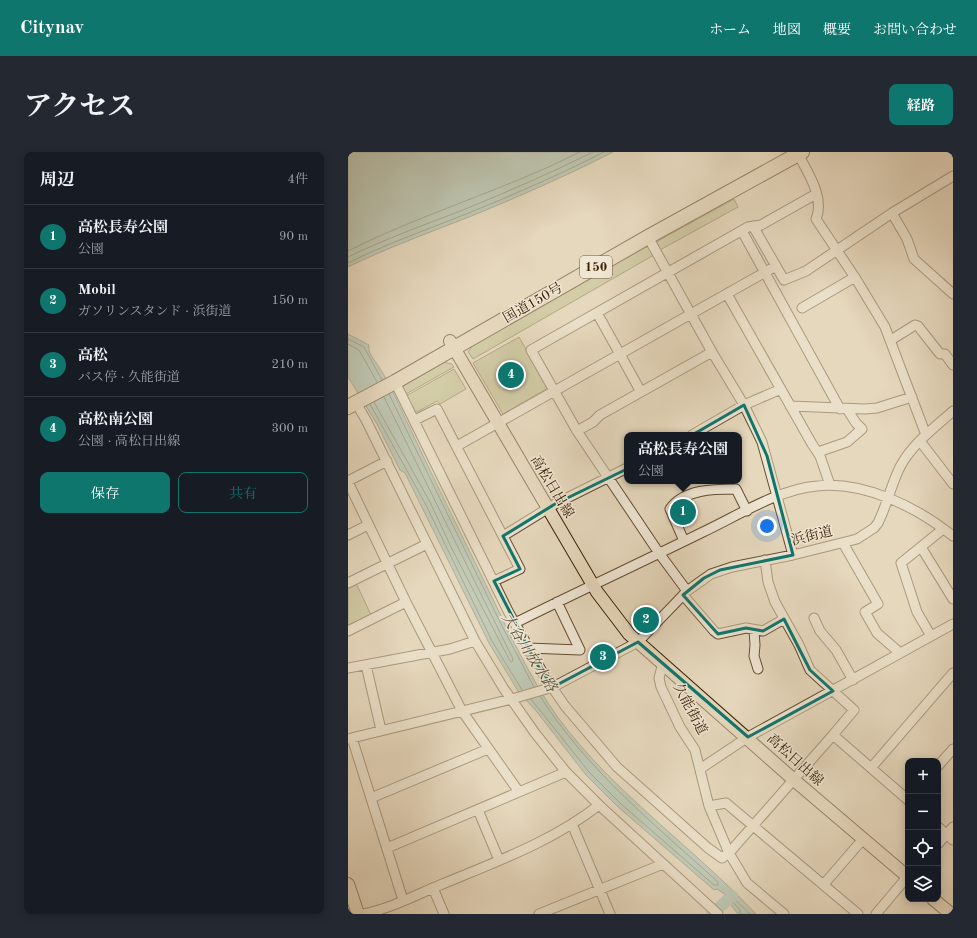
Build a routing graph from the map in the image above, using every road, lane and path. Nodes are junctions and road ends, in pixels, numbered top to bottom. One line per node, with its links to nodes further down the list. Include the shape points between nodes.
1 (784, 152): 20 (highway, 国道150号 / 150)
2 (800, 153): 4 (street); 8 (highway, 国道150号 / 150)
3 (952, 178): 5 (street)
4 (816, 194): 6 (street, via 761,225); 9 (street, via 820,211 816,219)
5 (892, 213): 9 (street); 15 (street, via 907,239 914,259)
6 (752, 226): 7 (street); 10 (street)
7 (742, 231): 11 (street); 12 (street)
8 (648, 237): 12 (street); 20 (highway, 国道150号 / 150)
9 (836, 250): 10 (street, via 806,271 784,280); 13 (street)
10 (776, 266): 11 (street)
11 (764, 272): 14 (street); 32 (street)
12 (668, 273): 17 (street); 18 (street)
13 (855, 277): 16 (street); 19 (street, via 878,313)
14 (728, 294): 18 (street); 25 (street)
15 (953, 294)
16 (802, 308)
17 (597, 313): 22 (street); 26 (street, via 532,350)
18 (691, 314): 21 (street); 22 (street)
19 (891, 340): 23 (street, via 915,325 918,326 940,354 945,354); 28 (street)
20 (452, 345): 24 (highway, 国道150号 / 150); 35 (main road, 高松日出線)
21 (712, 352): 27 (street); 30 (street)
22 (620, 354): 26 (street); 27 (street)
23 (953, 365)
24 (392, 380): 29 (highway, 国道150号 / 150); 34 (street)
25 (781, 389): 30 (street); 31 (street)
26 (555, 391): 35 (street); 36 (street)
27 (641, 392): 36 (street, via 600,415 594,422)
28 (912, 397): 32 (street, via 877,408); 38 (street)
29 (354, 400): 41 (street)
30 (744, 405): 37 (street); 47 (street, via 767,456)
31 (790, 406): 32 (street); 40 (street)
32 (844, 409): 40 (street, via 862,429 847,442)
33 (953, 411): 38 (street, 浜街道)
34 (415, 420): 39 (street, via 437,409); 65 (street)
35 (497, 423): 39 (street); 49 (main road, 高松日出線)
36 (578, 431): 43 (street)
37 (697, 432)
38 (923, 438): 45 (street); 48 (street, 浜街道, via 903,461)
39 (457, 446): 54 (street)
40 (818, 452): 46 (street)
41 (387, 461): 44 (street); 58 (street)
42 (624, 469): 43 (street)
43 (608, 477): 49 (street); 60 (street)
44 (348, 481): 51 (street)
45 (953, 484)
46 (830, 485): 47 (street, via 801,488); 48 (street, via 867,491)
47 (777, 497): 50 (street); 61 (street)
48 (888, 499): 52 (street); 57 (street, 浜街道, via 874,528 857,539)
49 (548, 509): 54 (street); 67 (main road, 高松日出線)
50 (747, 511): 56 (street); 56 (street, via 736,489 695,492 673,504 670,509)
51 (368, 525): 53 (street); 63 (street)
52 (944, 529): 55 (street); 59 (street)
53 (348, 535)
54 (503, 536): 65 (street, via 520,569)
55 (953, 536)
56 (684, 541): 60 (street)
57 (843, 543): 61 (street, 浜街道); 83 (street, via 878,604 865,612 877,633)
58 (427, 544): 63 (street); 79 (street)
59 (921, 547): 69 (street); 78 (street, via 901,563 916,612)
60 (659, 553): 67 (street); 68 (street)
61 (793, 555): 62 (street, 浜街道)
62 (765, 560): 68 (street, 浜街道, via 720,570 704,578); 73 (street, via 768,582)
63 (387, 564): 66 (street); 70 (street)
64 (348, 572): 66 (street)
65 (494, 581): 74 (street)
66 (350, 582)
67 (593, 585): 71 (street); 80 (main road, 高松日出線, via 616,618)
68 (685, 593): 76 (street, via 718,634 746,628); 80 (street, 浜街道)
69 (953, 599)
70 (406, 602): 77 (street); 82 (street)
71 (557, 602): 74 (street); 81 (street, via 580,650)
72 (814, 618): 89 (street)
73 (784, 619): 76 (street, via 763,631); 91 (street, via 810,670)
74 (515, 623): 81 (street)
75 (951, 629): 78 (street)
76 (754, 630): 87 (street, via 754,656)
77 (348, 631)
78 (931, 636): 83 (street)
79 (475, 640): 82 (street); 92 (street)
80 (638, 642): 84 (main road); 90 (street)
81 (528, 648): 90 (street)
82 (432, 653): 85 (street); 93 (street)
83 (900, 653): 89 (street)
84 (663, 664): 97 (main road, 高松日出線); 102 (street, 久能街道, via 659,678 661,687 680,727 695,750)
85 (366, 665): 86 (street); 94 (street)
86 (348, 668)
87 (758, 669)
88 (953, 673): 101 (street)
89 (853, 680): 91 (street)
90 (553, 687): 92 (street); 119 (street, via 586,731 630,779 716,855 722,858)
91 (833, 691): 95 (street, via 854,710); 97 (street)
92 (512, 699): 93 (street); 103 (street)
93 (462, 711): 94 (street); 98 (street)
94 (382, 730): 96 (street)
95 (833, 736): 101 (street); 104 (street)
96 (350, 738): 107 (street)
97 (748, 738): 102 (street); 104 (main road, 高松日出線)
98 (488, 749): 105 (street); 107 (street)
99 (953, 749): 100 (street)
100 (941, 763)
101 (871, 768): 106 (street)
102 (700, 769): 109 (street, 久能街道)
103 (566, 772): 105 (street); 108 (street)
104 (794, 780): 112 (street); 116 (main road, 高松日出線)
105 (519, 792): 110 (street)
106 (905, 797)
107 (371, 798): 118 (street)
108 (598, 805): 111 (street); 121 (street)
109 (709, 806): 112 (street, via 726,803); 119 (street, 久能街道)
110 (478, 810): 118 (street); 120 (street)
111 (572, 824): 120 (street, via 538,843); 127 (street)
112 (753, 826): 119 (street); 125 (street)
113 (953, 827): 115 (street)
114 (941, 830): 115 (street)
115 (950, 837): 117 (street)
116 (863, 839): 122 (main road, 高松日出線); 125 (street)
117 (941, 842)
118 (387, 848): 128 (street)
119 (729, 853): 130 (street, 久能街道, via 747,883)
120 (499, 860): 126 (street)
121 (663, 864): 127 (street); 131 (street)
122 (905, 874)
123 (905, 880): 140 (street)
124 (348, 884): 133 (main road)
125 (824, 884): 139 (street)
126 (433, 888): 128 (street); 135 (street)
127 (599, 889): 136 (street); 137 (street)
128 (403, 900): 134 (street)
129 (937, 902): 141 (main road)
130 (774, 911): 138 (street, 久能街道)
131 (717, 912)
132 (348, 913): 133 (street)
133 (358, 914)
134 (363, 914)
135 (444, 914)
136 (539, 914)
137 (610, 914)
138 (784, 914)
139 (858, 914)
140 (876, 914)
141 (951, 914)

